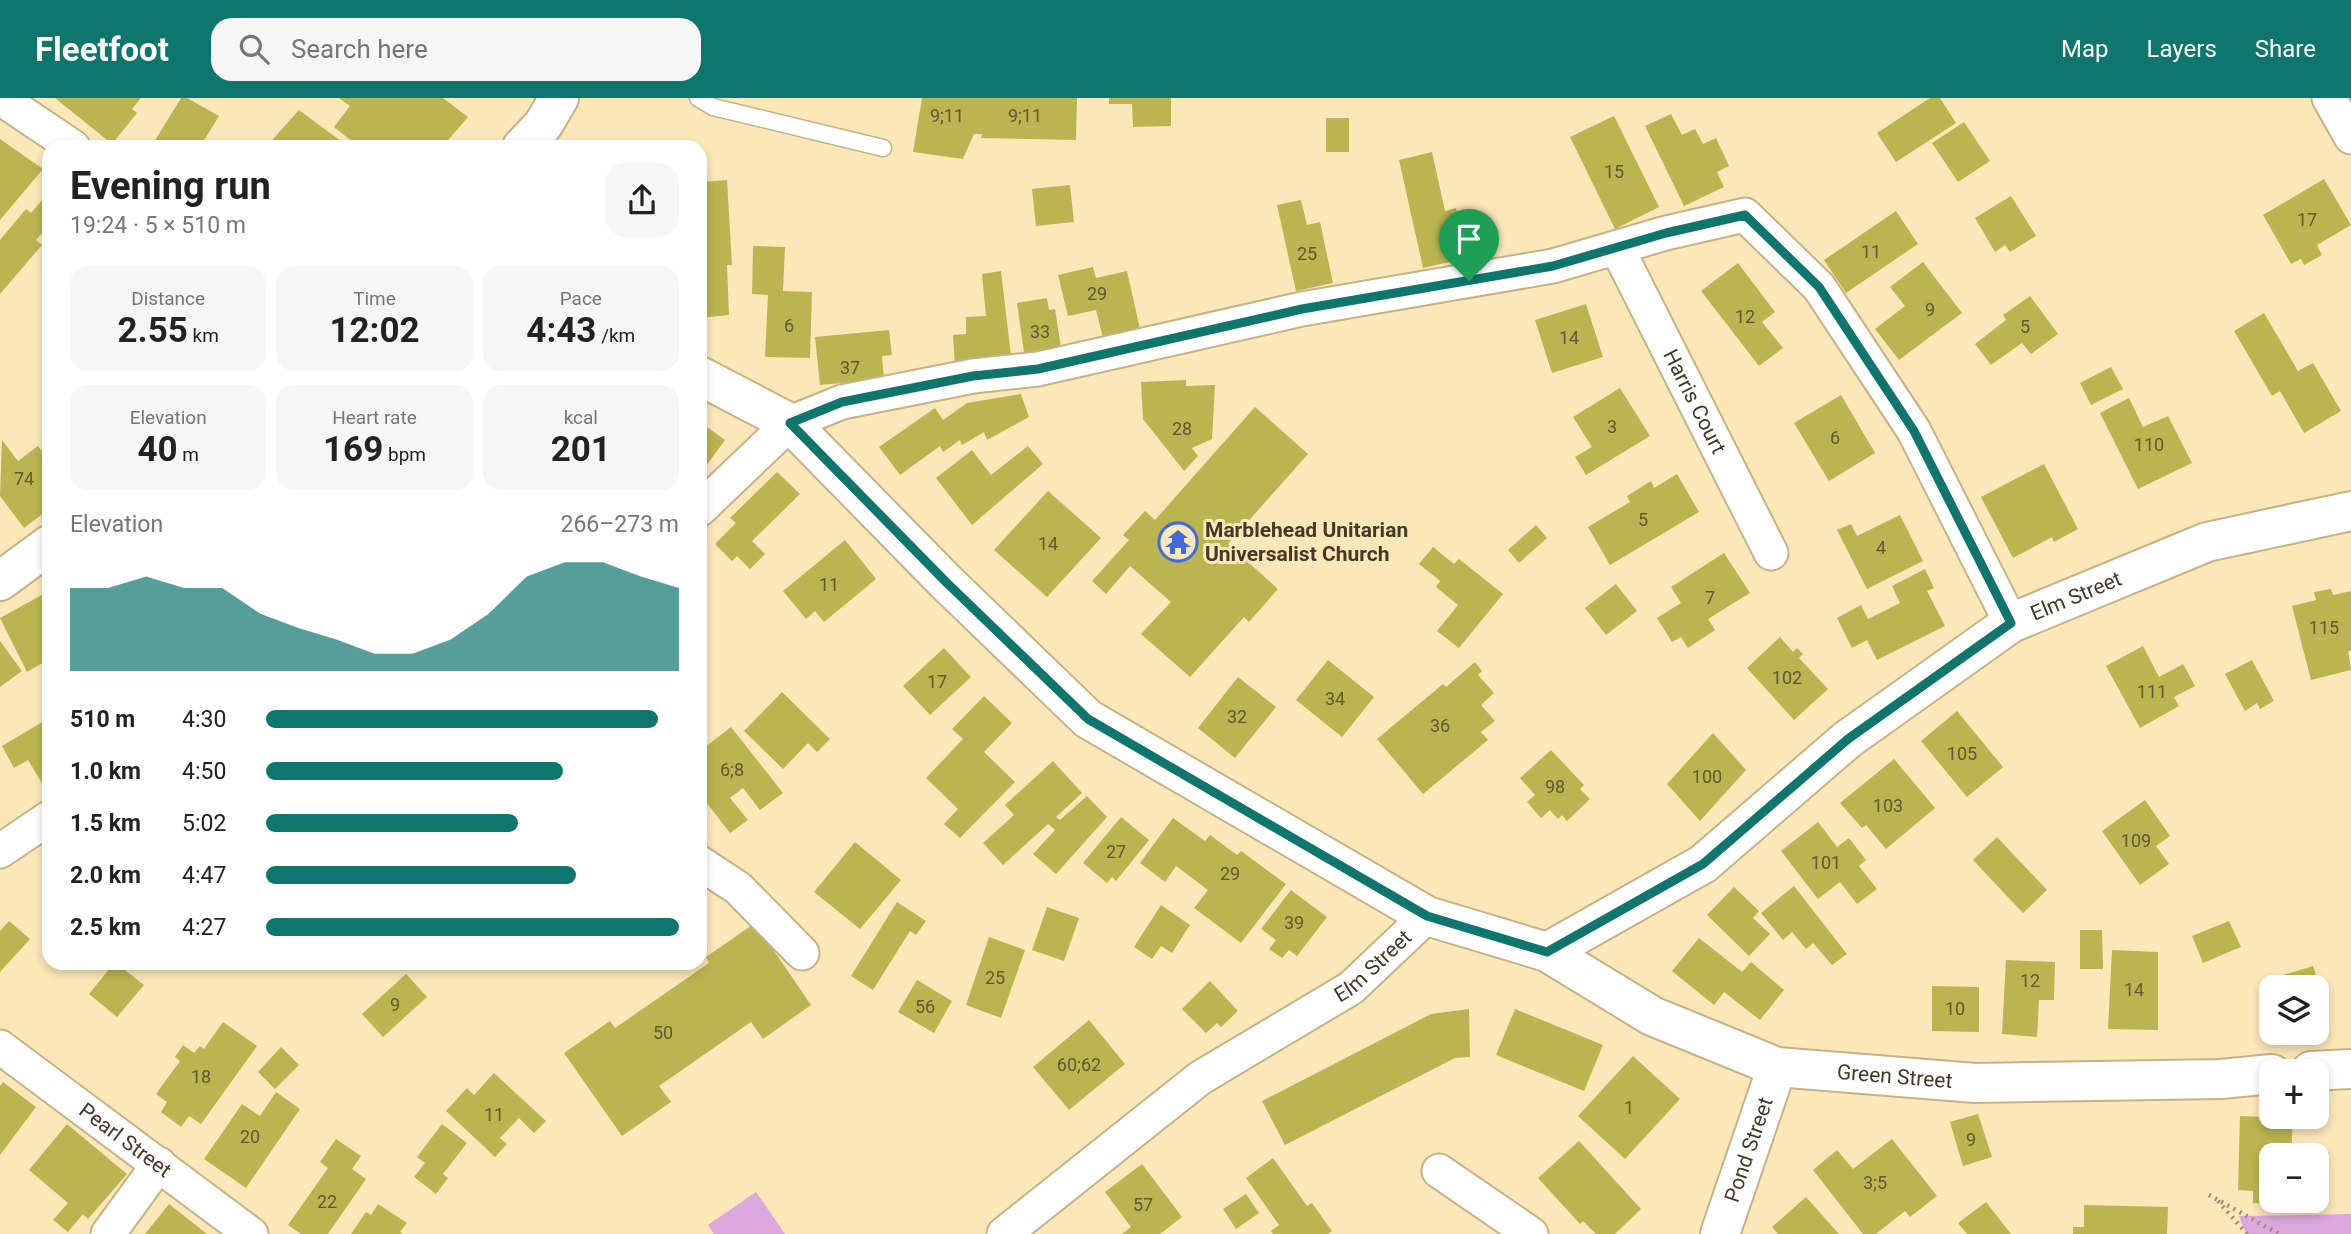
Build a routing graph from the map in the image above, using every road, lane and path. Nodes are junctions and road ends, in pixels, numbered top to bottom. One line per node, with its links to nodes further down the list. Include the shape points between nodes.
1 (559, 98): 7 (main road)
2 (698, 98): 8 (lane, via 713,107)
3 (2329, 98): 5 (street)
4 (2, 99): 6 (street)
5 (2351, 137)
6 (63, 140)
7 (528, 140)
8 (883, 148)
9 (1617, 248): 11 (street, via 1553,266 1302,309 1038,369 973,376 842,402); 15 (street, Harris Court); 17 (street, via 1745,215 1819,287 1907,420)
10 (707, 380): 11 (main road)
11 (790, 423): 12 (street); 21 (main road, via 1088,719)
12 (707, 502)
13 (2351, 511): 17 (main road, Elm Street, via 2207,542)
14 (42, 550): 16 (main road)
15 (1771, 553)
16 (0, 581)
17 (2011, 623): 22 (main road, Elm Street, via 1848,739 1703,864)
18 (42, 823): 19 (street)
19 (0, 851)
20 (707, 868): 23 (street, via 738,888)
21 (1427, 916): 22 (main road, Elm Street); 35 (street, Elm Street, via 1351,988 1200,1078)
22 (1547, 952): 25 (main road, Green Street, via 1652,1016)
23 (802, 953)
24 (0, 1047): 29 (street, Pearl Street)
25 (1777, 1067): 28 (main road, Green Street, via 1975,1083); 37 (main road, Pond Street)
26 (2351, 1069): 27 (main road)
27 (2329, 1070)
28 (2259, 1075)
29 (159, 1164): 33 (street); 34 (street, Pearl Street)
30 (1439, 1171): 36 (street)
31 (2209, 1195): 32 (path)
32 (2218, 1200): 38 (path); 39 (path)
33 (108, 1234)
34 (251, 1234)
35 (1004, 1234)
36 (1531, 1234)
37 (1720, 1234)
38 (2247, 1234)
39 (2279, 1234)

